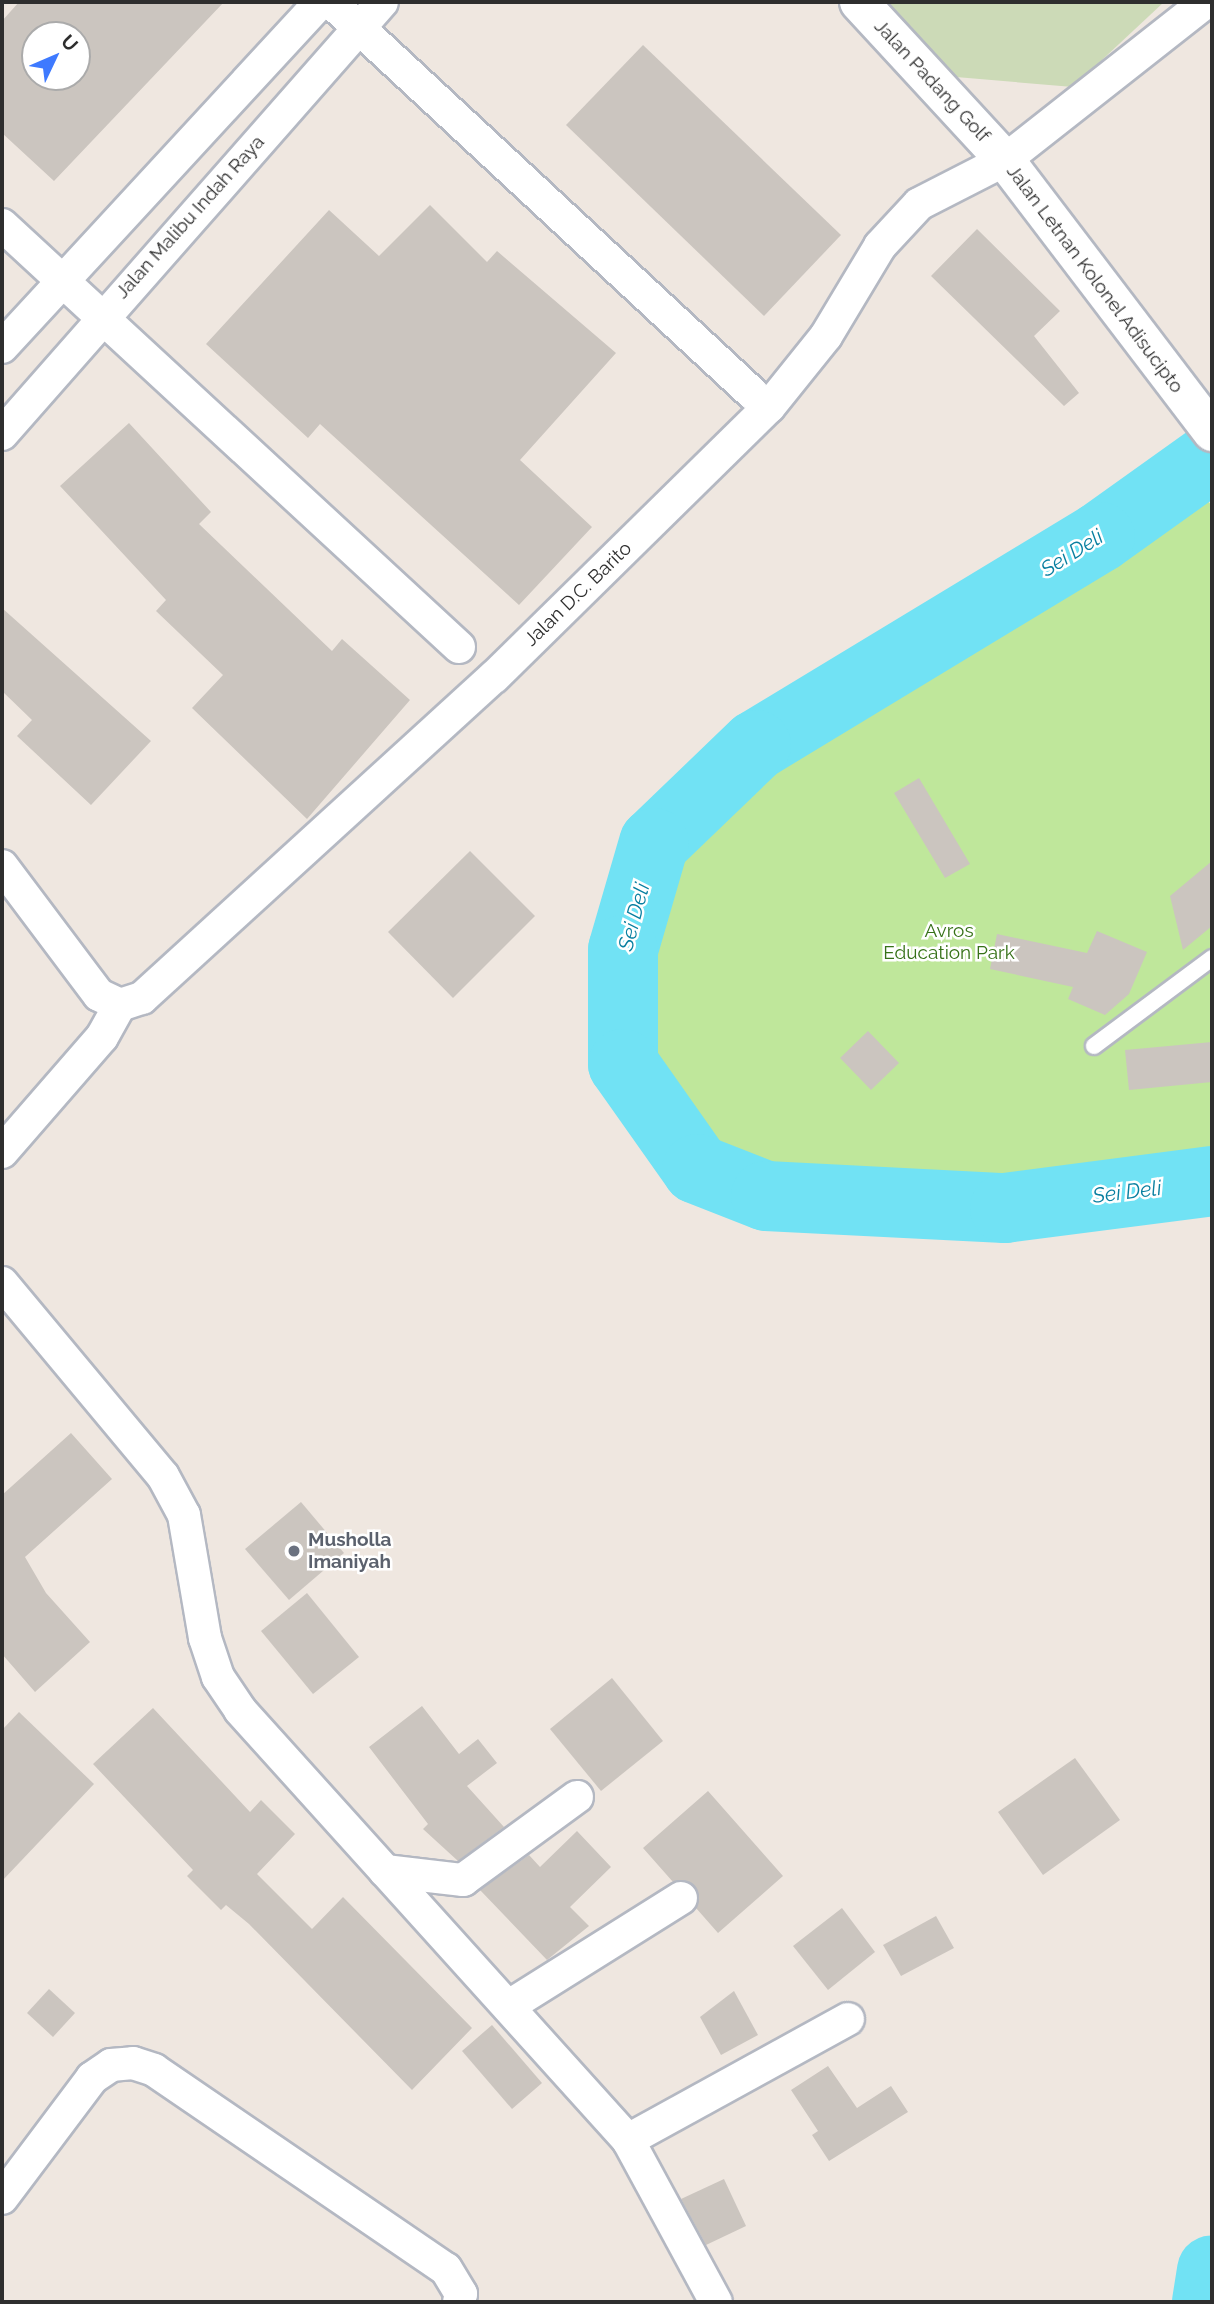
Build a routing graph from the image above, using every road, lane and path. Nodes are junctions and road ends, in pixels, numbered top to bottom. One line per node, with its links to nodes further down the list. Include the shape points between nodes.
1 (320, 2): 9 (street)
2 (331, 2): 6 (street)
3 (382, 2): 6 (street, Jalan Malibu Indah Raya)
4 (859, 2): 7 (main road, Jalan Padang Golf)
5 (1206, 2): 7 (street, Jalan D.C. Barito)
6 (359, 27): 10 (street, Jalan Malibu Indah Raya); 12 (street)
7 (1005, 160): 13 (main road, Jalan Letnan Kolonel Adisucipto); 18 (street, Jalan D.C. Barito, via 919,204 880,246 826,336 769,407 494,677 142,998)
8 (2, 225): 9 (street)
9 (62, 279): 10 (street); 11 (street)
10 (102, 316): 14 (street, Jalan Malibu Indah Raya); 15 (street)
11 (2, 347)
12 (753, 394)
13 (1212, 432)
14 (2, 434)
15 (459, 647)
16 (2, 866): 18 (street, via 99,995)
17 (1212, 958): 19 (lane)
18 (120, 1004): 20 (street, via 102,1037)
19 (1094, 1046)
20 (2, 1152)
21 (2, 1283): 23 (street, via 163,1476 184,1514 218,1677)
22 (577, 1797): 23 (street, via 463,1880)
23 (385, 1871): 25 (street)
24 (681, 1898): 25 (street)
25 (509, 2006): 27 (street)
26 (848, 2019): 27 (street)
27 (628, 2140): 30 (street)
28 (2, 2198): 29 (street, via 92,2078 111,2065 133,2063 154,2070 446,2269 461,2294)
29 (459, 2302)
30 (716, 2302)

